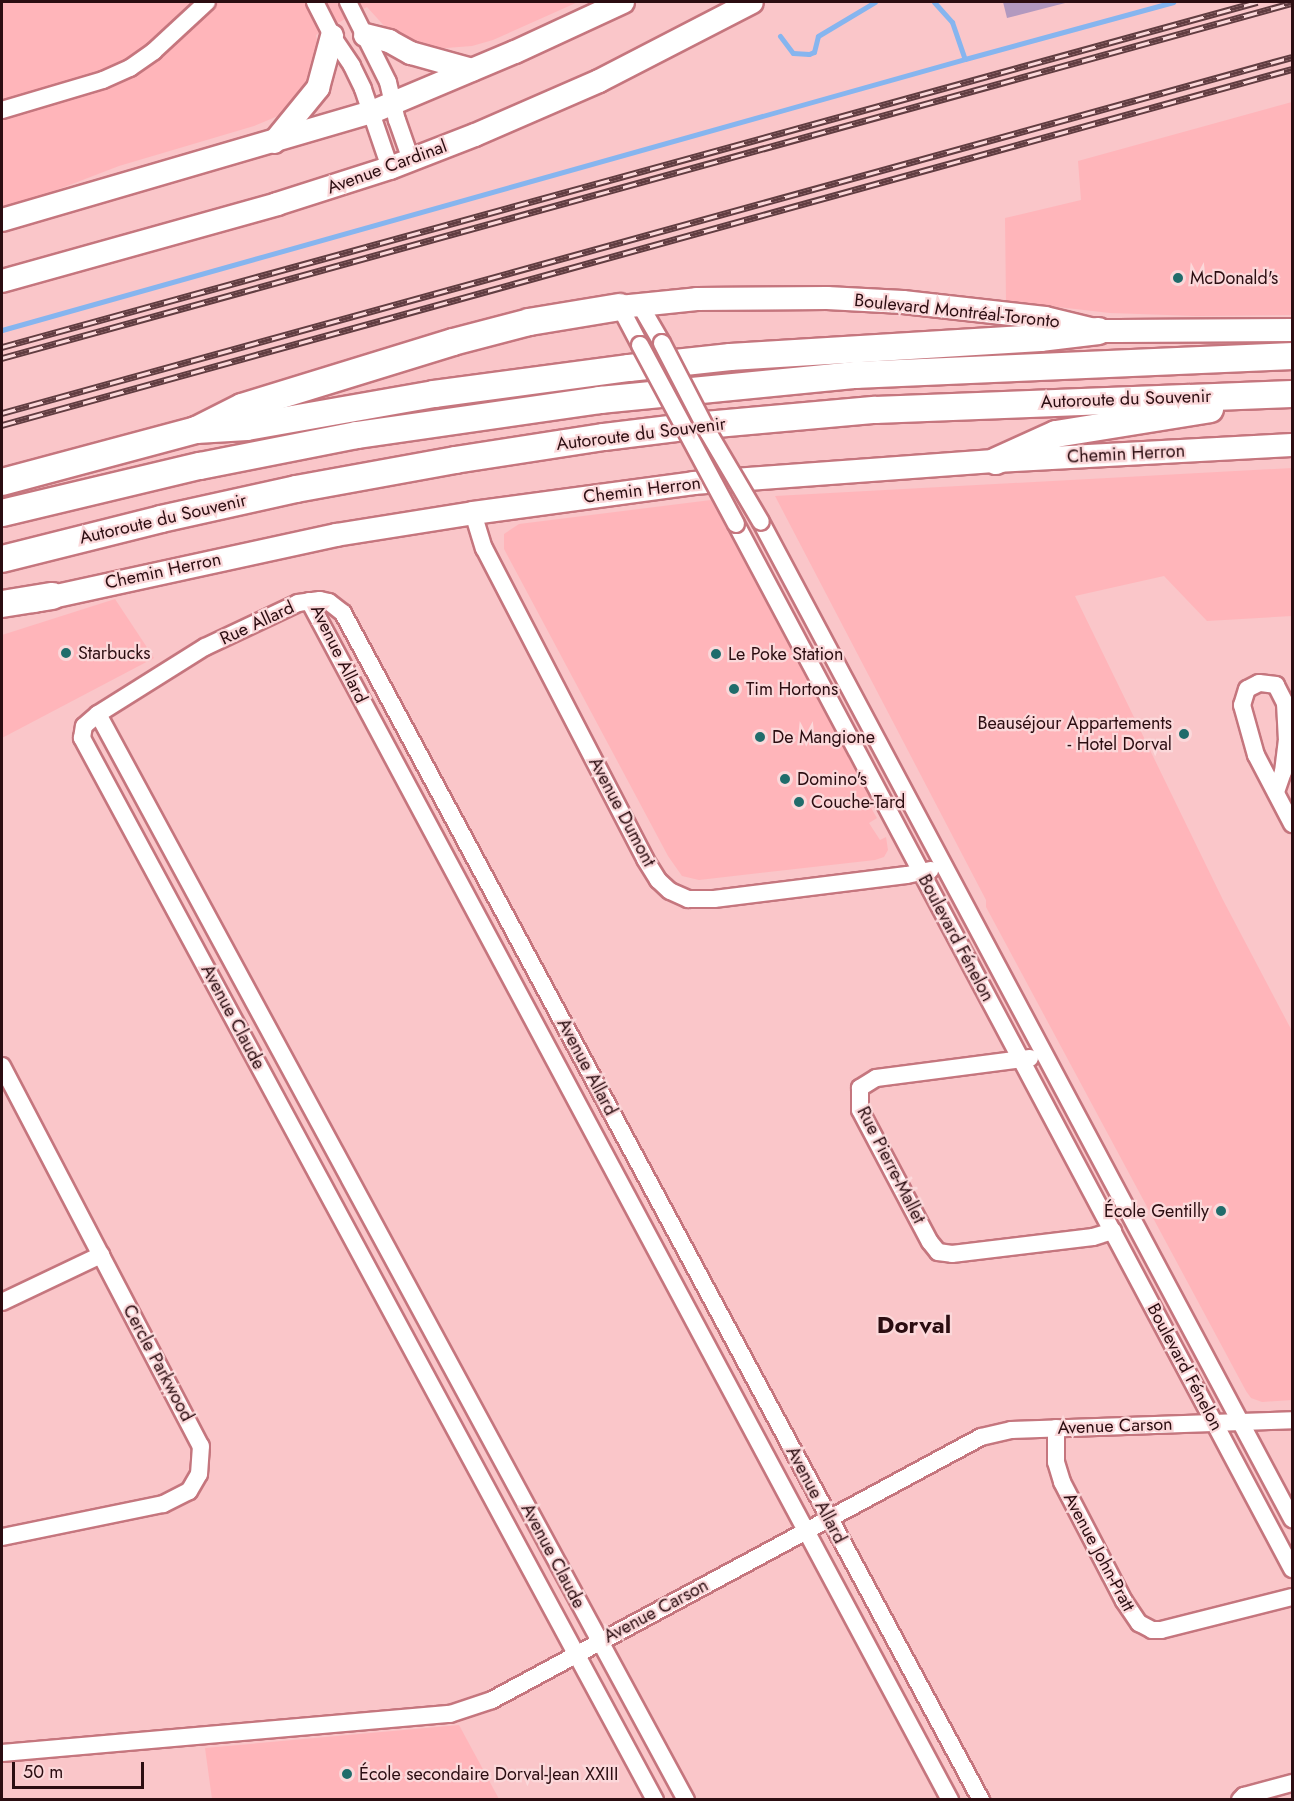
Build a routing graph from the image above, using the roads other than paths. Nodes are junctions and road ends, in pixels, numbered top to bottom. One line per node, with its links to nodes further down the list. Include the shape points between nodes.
1 (315, 2): 7 (street)
2 (348, 2): 6 (street)
3 (623, 2): 8 (main road)
4 (752, 2): 13 (main road, Avenue Cardinal, via 599,81)
5 (202, 4): 10 (street, via 154,51 130,68)
6 (365, 35): 8 (main road); 9 (street)
7 (332, 36): 11 (street, via 352,66); 12 (main road, via 318,88)
8 (472, 70): 9 (main road)
9 (394, 104): 11 (main road); 13 (street)
10 (2, 110)
11 (372, 112): 12 (main road); 14 (street)
12 (274, 142): 15 (main road)
13 (411, 160): 14 (main road, Avenue Cardinal)
14 (390, 168): 16 (main road, Avenue Cardinal, via 257,210)
15 (2, 220)
16 (2, 281)
17 (630, 306): 19 (main road, Boulevard Montréal-Toronto, via 762,297 851,299 1045,318); 22 (highway, via 530,322 453,342 242,407); 37 (street, Boulevard Fénelon, bridge, via 662,344); 38 (street, Boulevard Fénelon, bridge, via 640,345)
18 (1293, 330): 19 (main road, Boulevard Montréal-Toronto)
19 (1099, 331): 22 (highway, via 753,355 628,368 434,394 246,427)
20 (1293, 356): 26 (highway, Autoroute du Souvenir, via 896,372 631,396 357,435 200,466)
21 (1291, 394): 24 (highway, via 1056,434); 28 (highway, Autoroute du Souvenir, via 875,410 604,437 296,489)
22 (196, 430): 25 (highway)
23 (1293, 446): 24 (main road, Chemin Herron)
24 (996, 461): 27 (main road, Chemin Herron, via 706,481)
25 (2, 482)
26 (2, 513)
27 (473, 513): 29 (main road, Chemin Herron, via 336,535); 38 (street, Avenue Dumont, via 484,548 645,859 670,891 688,899 714,899)
28 (2, 559)
29 (52, 596): 31 (highway); 32 (main road, Chemin Herron)
30 (309, 601): 33 (street, Rue Allard, via 281,609); 39 (street, Avenue Allard, via 329,602 343,613); 40 (street, Avenue Allard)
31 (2, 604)
32 (2, 611)
33 (205, 647): 34 (street, Avenue Claude)
34 (98, 714): 49 (street, Avenue Claude); 50 (street, Avenue Claude, via 84,726 82,738)
35 (1276, 792): 35 (street, via 1287,741 1285,702 1276,685 1259,683 1247,689 1242,705 1256,755); 36 (street)
36 (1293, 824)
37 (942, 864): 38 (street, Avenue Dumont); 41 (street, Boulevard Fénelon)
38 (920, 873): 42 (street, Boulevard Fénelon)
39 (505, 915): 40 (street); 44 (street, Avenue Allard)
40 (483, 927): 45 (street, Avenue Allard)
41 (1046, 1056): 42 (street, Rue Pierre-Mallet); 53 (street, Boulevard Fénelon)
42 (1021, 1059): 46 (street, Boulevard Fénelon); 46 (street, Rue Pierre-Mallet, via 876,1078 860,1088 860,1110 930,1242 939,1252 952,1254 1093,1237)
43 (2, 1066): 47 (street, Cercle Parkwood)
44 (661, 1205): 45 (street); 55 (street, Avenue Allard)
45 (638, 1217): 57 (street, Avenue Allard)
46 (1113, 1231): 52 (street, Boulevard Fénelon)
47 (101, 1255): 48 (street); 58 (street, Cercle Parkwood, via 201,1446 200,1474 189,1491 163,1504)
48 (2, 1302)
49 (421, 1311): 50 (street); 61 (street, Avenue Claude)
50 (398, 1323): 62 (street, Avenue Claude)
51 (1293, 1420): 53 (street, Avenue Carson)
52 (1215, 1422): 53 (street, Avenue Carson); 54 (street, Avenue Carson); 59 (street, Boulevard Fénelon)
53 (1242, 1422): 56 (street, Boulevard Fénelon)
54 (1056, 1428): 55 (street, Avenue Carson, via 1011,1430 981,1437); 60 (street, Avenue John-Pratt, via 1056,1462 1062,1482 1139,1623 1161,1630)
55 (828, 1519): 57 (street, Avenue Carson); 68 (street, Avenue Allard)
56 (1293, 1519)
57 (807, 1530): 61 (street, Avenue Carson); 67 (street, Avenue Allard)
58 (2, 1537)
59 (1293, 1569)
60 (1293, 1597)
61 (600, 1642): 62 (street, Avenue Carson); 66 (street, Avenue Claude)
62 (576, 1655): 63 (street, Avenue Carson, via 492,1700 450,1714); 65 (street, Avenue Claude)
63 (2, 1753)
64 (1293, 1783): 69 (street, via 1251,1793)
65 (656, 1800)
66 (686, 1800)
67 (950, 1800)
68 (981, 1800)
69 (1240, 1800)

